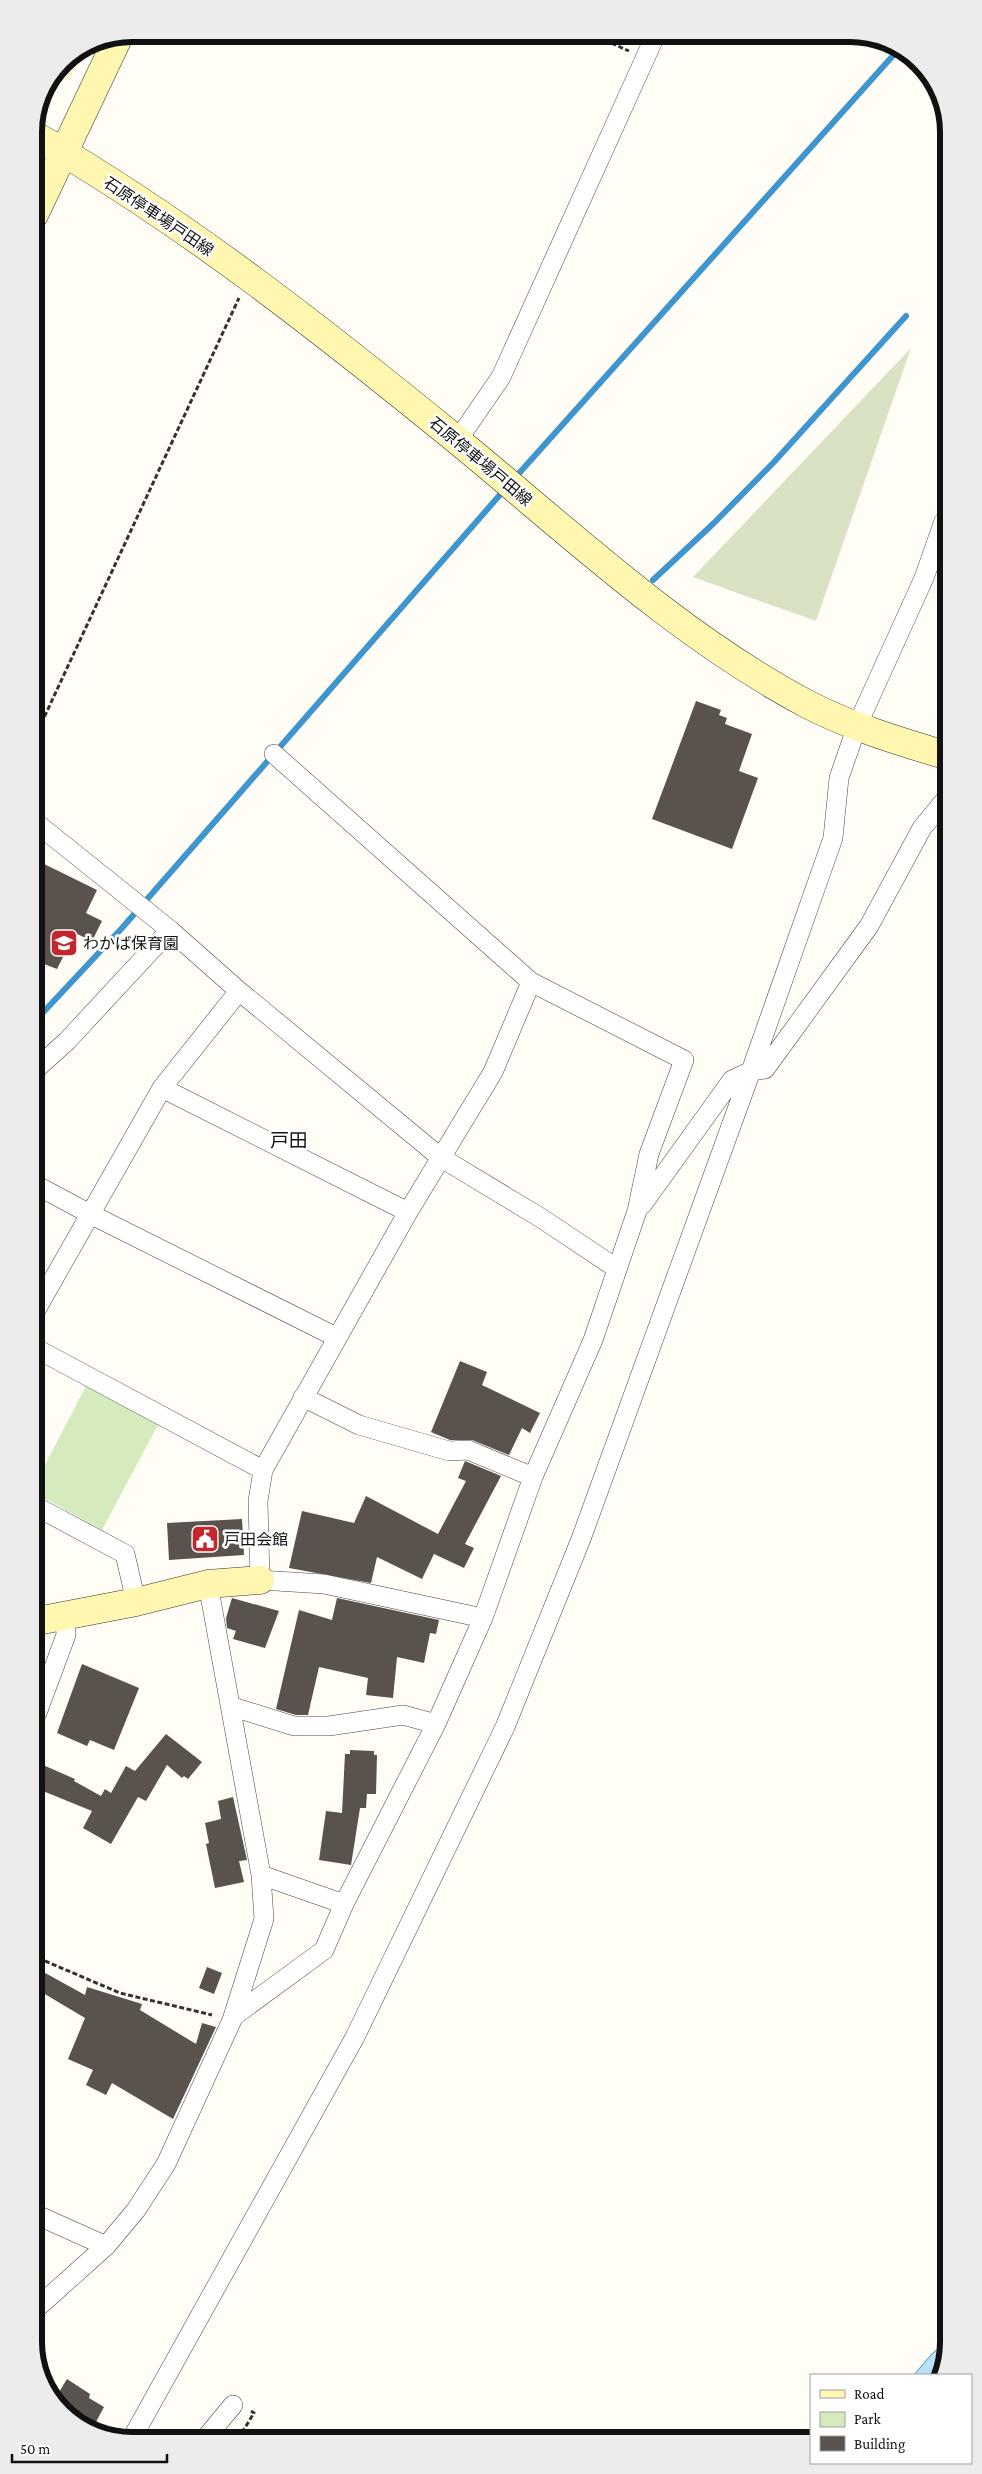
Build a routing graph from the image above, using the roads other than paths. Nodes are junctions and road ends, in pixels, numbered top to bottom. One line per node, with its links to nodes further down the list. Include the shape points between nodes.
1 (652, 43): 6 (street, via 502,377)
2 (115, 44): 4 (main road)
3 (43, 140): 4 (main road, 石原停車場戸田線)
4 (63, 152): 5 (main road); 6 (main road, 石原停車場戸田線, via 175,225 248,278)
5 (43, 196)
6 (457, 441): 8 (main road, 石原停車場戸田線, via 666,612 810,705)
7 (940, 532): 8 (street, via 924,578)
8 (856, 726): 9 (main road, 石原停車場戸田線); 17 (street, via 839,778 833,838)
9 (940, 753)
10 (274, 754): 14 (street)
11 (940, 806): 17 (street, via 922,828 869,926 765,1069)
12 (43, 827): 13 (street)
13 (164, 925): 15 (street); 16 (street, via 66,1041)
14 (531, 982): 19 (street, via 493,1072); 21 (street, via 684,1060 649,1154)
15 (239, 991): 18 (street); 19 (street)
16 (43, 1063)
17 (751, 1071): 21 (street, via 732,1080); 48 (street, via 581,1539 505,1727 356,2037)
18 (162, 1088): 22 (street); 23 (street)
19 (440, 1157): 22 (street); 24 (street)
20 (43, 1189): 23 (street)
21 (637, 1211): 24 (street)
22 (408, 1212): 26 (street)
23 (90, 1214): 25 (street); 26 (street)
24 (616, 1268): 30 (street, via 593,1340)
25 (42, 1297)
26 (336, 1337): 28 (street)
27 (42, 1352): 29 (street)
28 (304, 1397): 29 (street); 30 (street, via 359,1425 450,1451 468,1450)
29 (263, 1470): 32 (street, via 258,1501)
30 (533, 1476): 36 (street)
31 (42, 1510): 34 (street, via 125,1554)
32 (260, 1580): 33 (main road); 36 (street, via 324,1584)
33 (208, 1584): 34 (main road); 39 (street)
34 (136, 1602): 35 (main road)
35 (64, 1616): 37 (main road); 38 (street, via 66,1635)
36 (482, 1618): 40 (street)
37 (42, 1620)
38 (42, 1699)
39 (230, 1706): 40 (street, via 294,1726 329,1726 403,1715); 41 (street)
40 (436, 1724): 42 (street)
41 (261, 1875): 42 (street); 43 (street, via 264,1918)
42 (344, 1904): 43 (street, via 324,1950)
43 (233, 2018): 45 (street, via 166,2164 136,2210)
44 (42, 2218): 45 (street)
45 (106, 2246): 46 (street)
46 (42, 2303)
47 (233, 2404): 49 (street)
48 (136, 2431)
49 (211, 2431)

